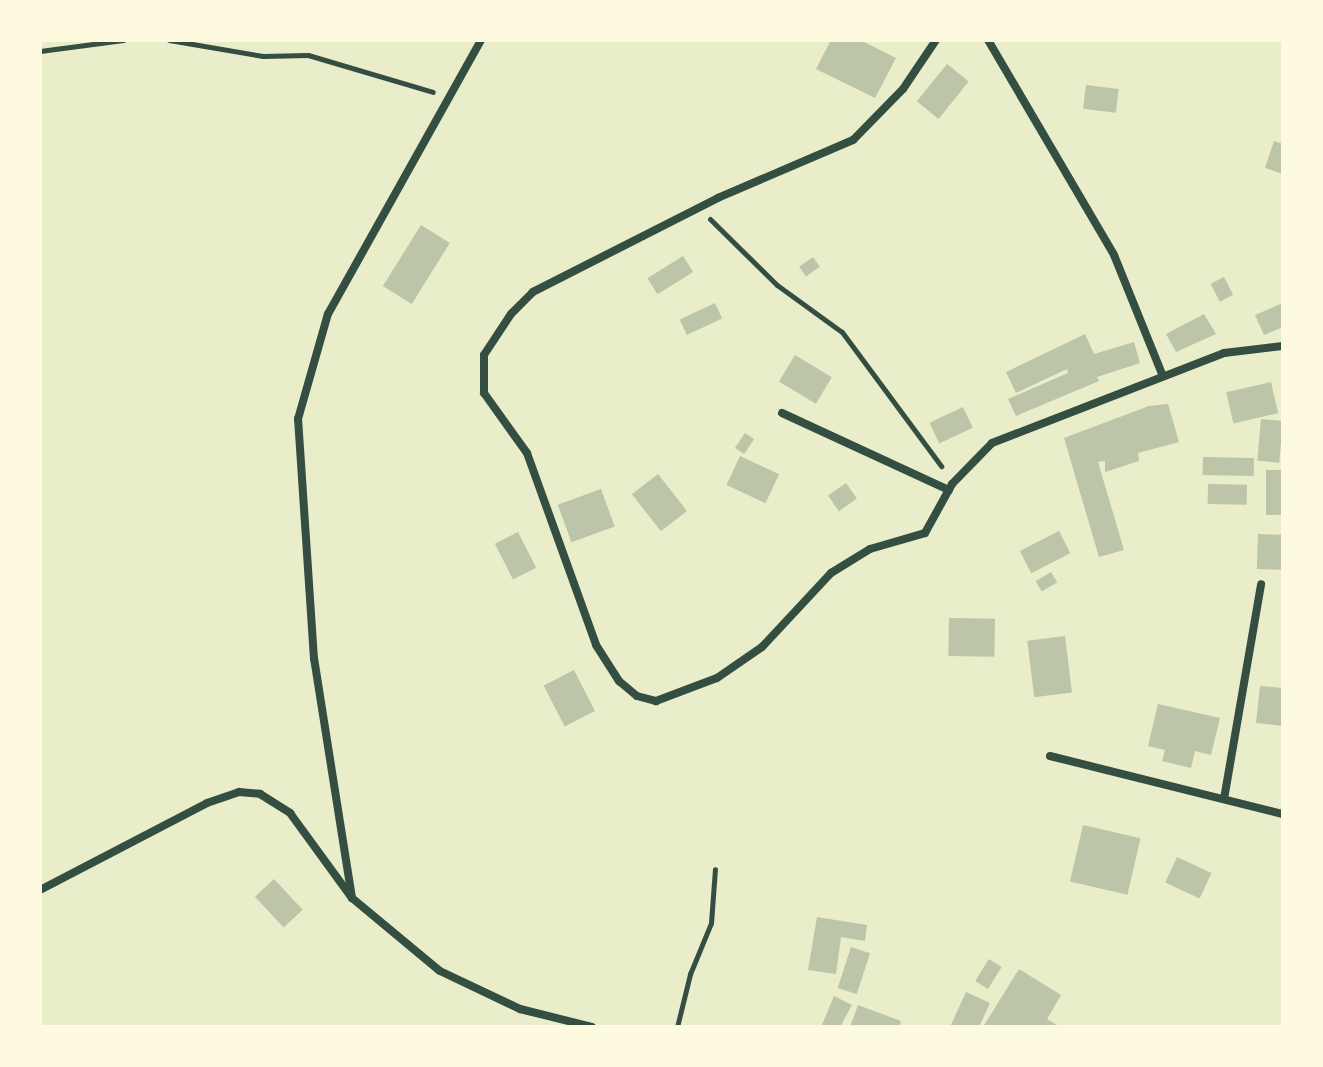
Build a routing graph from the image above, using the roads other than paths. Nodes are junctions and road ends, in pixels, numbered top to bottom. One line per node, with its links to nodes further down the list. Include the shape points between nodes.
1 (481, 40): 13 (street, via 328,314 298,419 314,659)
2 (936, 40): 7 (street, via 893,102 853,140 700,208 533,292 484,355 484,393 527,453 596,645 619,681 637,696 656,701 717,678 762,647 831,573 870,549 925,533)
3 (988, 40): 5 (street, via 1114,255)
4 (1283, 346): 5 (street, via 1224,353)
5 (1162, 374): 7 (street, via 992,443)
6 (782, 413): 7 (street)
7 (950, 487)
8 (1261, 584): 10 (street)
9 (1050, 756): 10 (street)
10 (1224, 799): 11 (street)
11 (1283, 814)
12 (40, 890): 13 (street, via 159,826 239,792 260,794 283,806)
13 (352, 898): 14 (street, via 440,971 520,1009)
14 (592, 1027)

